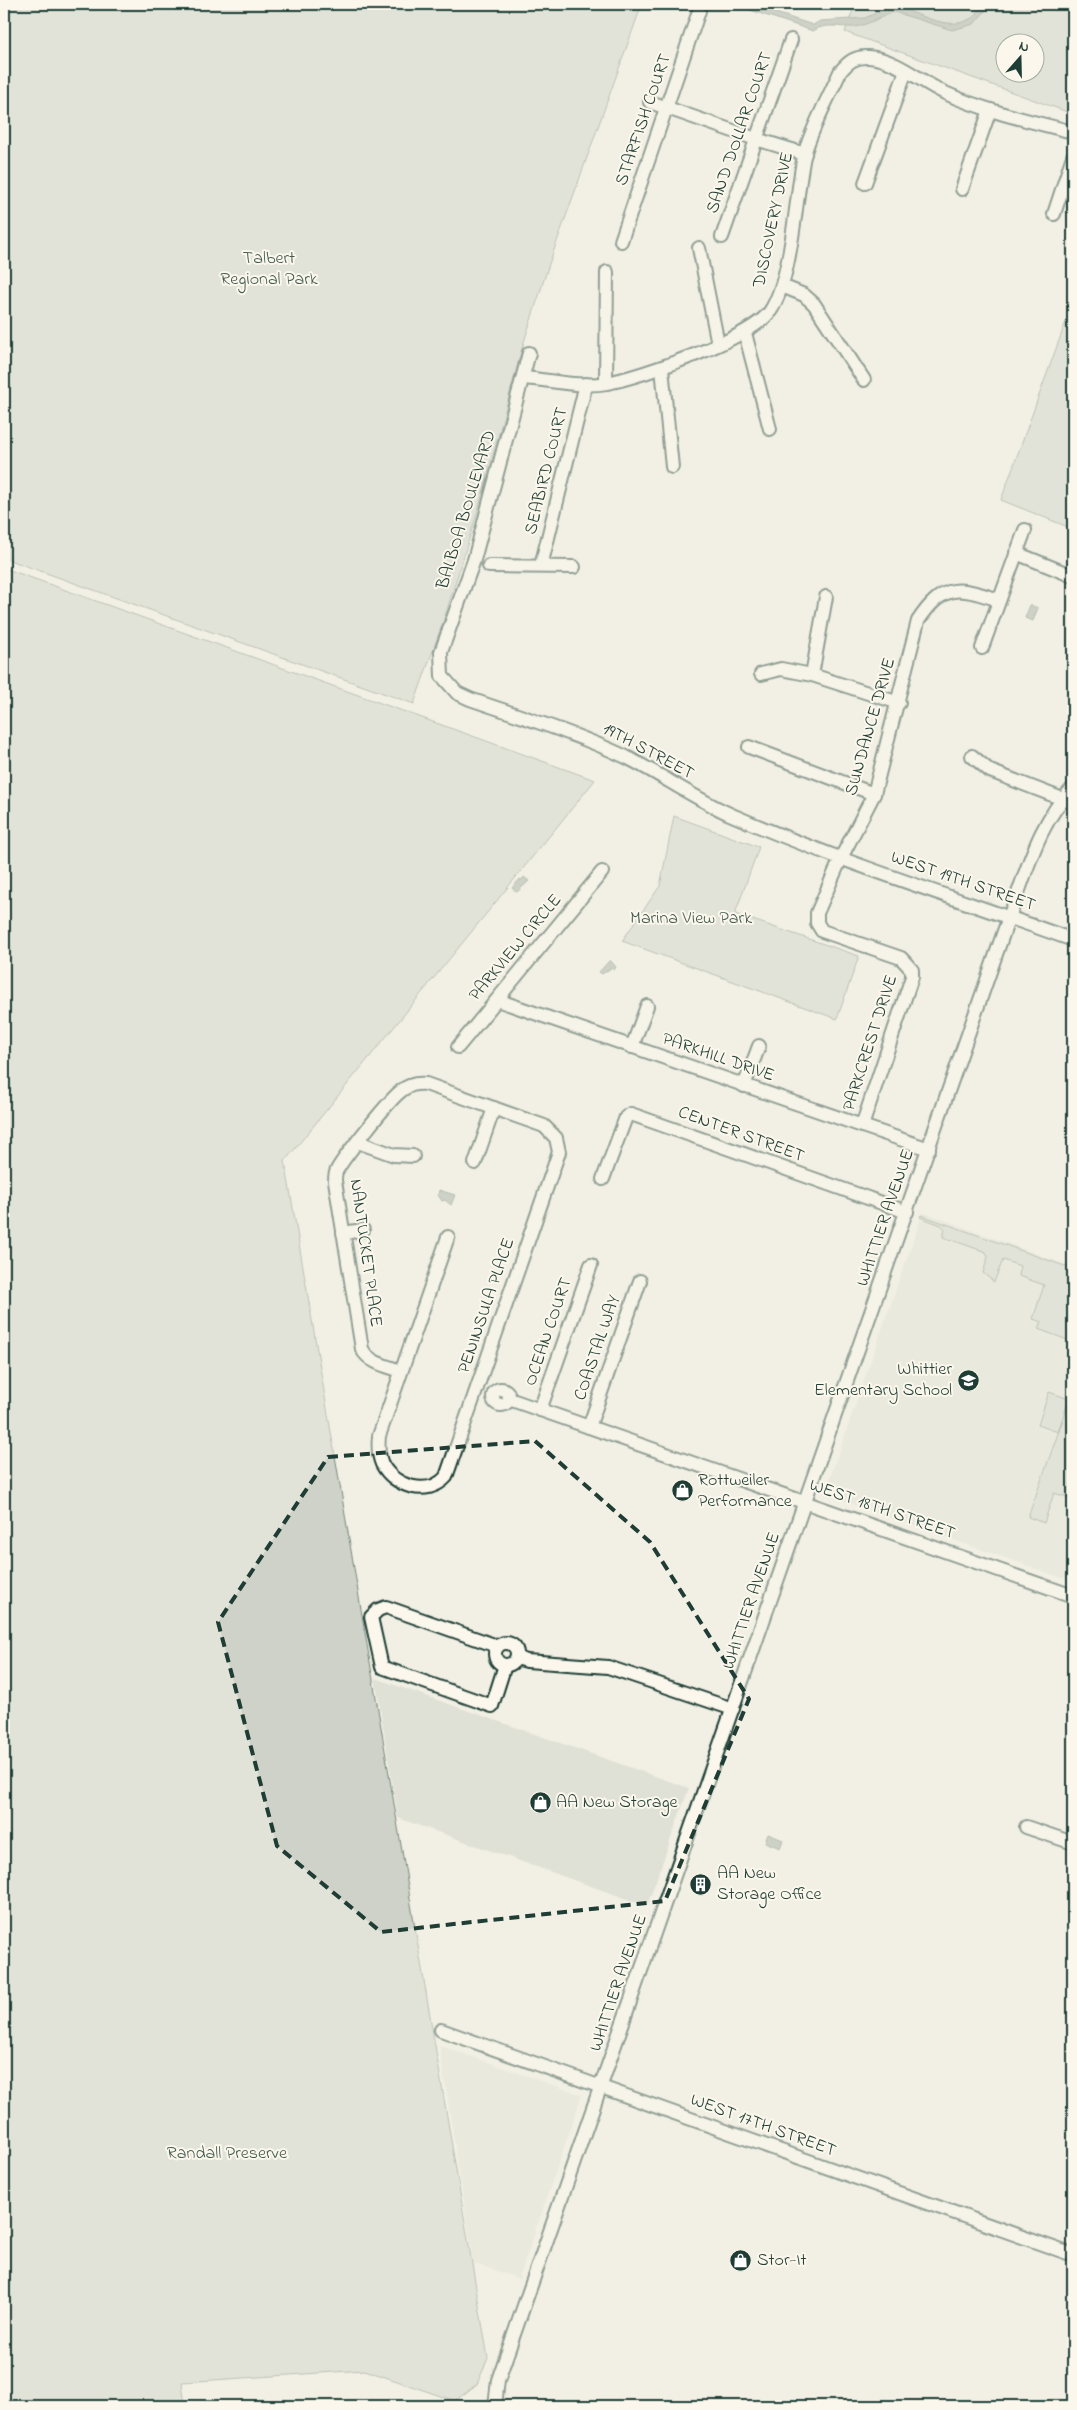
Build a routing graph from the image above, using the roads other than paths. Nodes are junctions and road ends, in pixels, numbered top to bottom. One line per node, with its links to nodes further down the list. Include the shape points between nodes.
1 (699, 11): 5 (street, STARFISH COURT)
2 (791, 40): 8 (street, SAND DOLLAR COURT)
3 (906, 71): 6 (street, DISCOVERY DRIVE, via 945,93); 9 (street, DISCOVERY DRIVE, via 870,57 858,57 848,62 840,72); 11 (street)
4 (650, 102): 5 (street)
5 (666, 108): 8 (street); 15 (street, STARFISH COURT)
6 (990, 110): 7 (street, DISCOVERY DRIVE); 12 (street)
7 (1073, 132)
8 (756, 140): 9 (street); 14 (street, SAND DOLLAR COURT)
9 (804, 154): 18 (street, DISCOVERY DRIVE)
10 (1073, 156): 13 (street)
11 (865, 182)
12 (962, 189)
13 (1054, 214)
14 (722, 238)
15 (621, 241)
16 (699, 248): 20 (street)
17 (607, 272): 25 (street)
18 (782, 286): 19 (street, DISCOVERY DRIVE, via 770,311); 24 (street, via 804,295 814,304)
19 (745, 332): 20 (street, DISCOVERY DRIVE); 27 (street)
20 (718, 344): 22 (street, DISCOVERY DRIVE)
21 (529, 353): 23 (street, BALBOA BOULEVARD)
22 (662, 368): 25 (street, DISCOVERY DRIVE); 28 (street)
23 (524, 378): 26 (street, DISCOVERY DRIVE); 40 (street, BALBOA BOULEVARD, via 474,560 441,652)
24 (864, 380)
25 (606, 383): 26 (street, DISCOVERY DRIVE)
26 (586, 384): 32 (street, SEABIRD COURT)
27 (770, 429)
28 (672, 467)
29 (1025, 530): 30 (street)
30 (1016, 553): 34 (street); 36 (street)
31 (489, 566): 32 (street)
32 (541, 566): 33 (street)
33 (574, 567)
34 (1073, 576)
35 (826, 596): 39 (street)
36 (999, 600): 37 (street); 41 (street, SUNDANCE DRIVE, via 966,589 951,590 929,604 918,621)
37 (982, 648)
38 (761, 674): 39 (street, via 781,669)
39 (812, 674): 41 (street)
40 (442, 676): 47 (street, 19TH STREET, via 457,693 593,742 731,815)
41 (899, 703): 45 (street, SUNDANCE DRIVE)
42 (749, 747): 45 (street)
43 (972, 756): 46 (street, via 990,771)
44 (1073, 788): 46 (street, WHITTIER AVENUE)
45 (874, 794): 47 (street, SUNDANCE DRIVE)
46 (1068, 801): 49 (street, WHITTIER AVENUE, via 1049,816)
47 (841, 858): 49 (street, WEST 19TH STREET); 58 (street, PARKCREST DRIVE, via 817,913 817,923 822,931 901,958 912,970)
48 (602, 872): 51 (street, PARKVIEW CIRCLE)
49 (1009, 917): 50 (street, WEST 19TH STREET); 60 (street, WHITTIER AVENUE)
50 (1073, 940)
51 (497, 1000): 54 (street, PARKVIEW CIRCLE); 55 (street, PARKHILL DRIVE)
52 (647, 1006): 55 (street)
53 (759, 1046): 56 (street)
54 (458, 1047)
55 (632, 1047): 56 (street, PARKHILL DRIVE)
56 (744, 1086): 58 (street, PARKHILL DRIVE)
57 (494, 1108): 59 (street, NANTUCKET PLACE, via 426,1084 413,1085 400,1091); 62 (street); 71 (street, PENINSULA PLACE, via 544,1126 556,1138 559,1152)
58 (862, 1126): 60 (street, PARKHILL DRIVE)
59 (358, 1142): 61 (street, via 394,1155); 66 (street, NANTUCKET PLACE, via 336,1172)
60 (929, 1149): 64 (street, WHITTIER AVENUE)
61 (413, 1156)
62 (475, 1163)
63 (603, 1179): 64 (street, CENTER STREET, via 626,1116 631,1114)
64 (906, 1212): 78 (street, WHITTIER AVENUE)
65 (363, 1230): 66 (street)
66 (343, 1232): 70 (street, NANTUCKET PLACE, via 362,1349 365,1356)
67 (448, 1237): 70 (street)
68 (591, 1265): 76 (street, OCEAN COURT)
69 (640, 1281): 77 (street, COASTAL WAY)
70 (401, 1371): 73 (street, PENINSULA PLACE, via 379,1436 378,1449 381,1463 396,1479 409,1485 422,1489 439,1484 446,1476)
71 (480, 1378): 72 (street); 73 (street, PENINSULA PLACE)
72 (500, 1388): 74 (street, via 506,1390); 75 (street, via 494,1392)
73 (474, 1396): 75 (street, WEST 18TH STREET, via 486,1401)
74 (509, 1399): 75 (street, WEST 18TH STREET, via 502,1405); 76 (street, WEST 18TH STREET)
75 (494, 1400)
76 (540, 1410): 77 (street, WEST 18TH STREET)
77 (589, 1426): 78 (street, WEST 18TH STREET)
78 (805, 1501): 79 (street, WEST 18TH STREET); 82 (street, WHITTIER AVENUE)
79 (1073, 1596)
80 (498, 1646): 81 (street, via 495,1656 499,1662); 81 (street, via 506,1642 513,1645 517,1651); 81 (street, via 386,1607 371,1617 382,1667 492,1706)
81 (511, 1661): 82 (street, via 608,1667)
82 (733, 1709): 86 (street, WHITTIER AVENUE)
83 (1026, 1827): 84 (street)
84 (1073, 1843)
85 (441, 2030): 86 (street, WEST 17TH STREET)
86 (601, 2087): 87 (street, WEST 17TH STREET); 88 (street, WHITTIER AVENUE, via 498,2381)
87 (1073, 2255)
88 (495, 2406)

